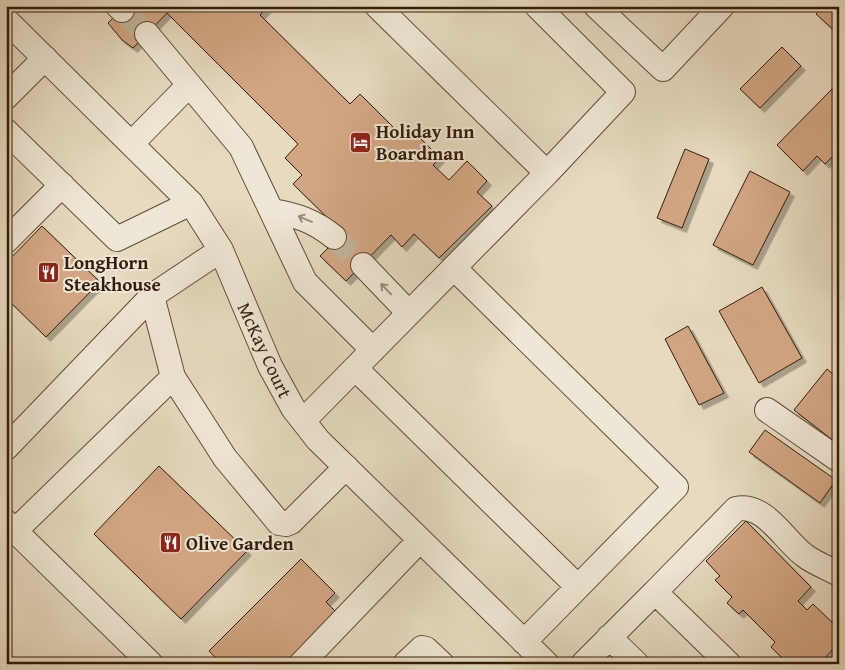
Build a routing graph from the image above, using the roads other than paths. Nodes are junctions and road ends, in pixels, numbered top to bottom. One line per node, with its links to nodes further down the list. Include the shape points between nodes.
1 (377, 6): 12 (street)
2 (537, 6): 12 (street, via 623,92)
3 (596, 6): 4 (street, via 663,69)
4 (722, 6)
5 (6, 20): 7 (street, McKay Court)
6 (146, 34): 8 (street)
7 (45, 58): 9 (street); 11 (street, McKay Court)
8 (189, 85): 11 (street); 15 (street, via 241,146)
9 (6, 98)
10 (6, 131): 13 (street)
11 (132, 143): 14 (street, McKay Court)
12 (547, 173): 20 (street)
13 (62, 186): 14 (street, via 117,239); 16 (street)
14 (191, 202): 18 (street, McKay Court)
15 (272, 211): 17 (street, one-way to 15, via 316,223); 23 (street, via 304,282)
16 (8, 235)
17 (334, 237)
18 (221, 250): 21 (street); 27 (street, McKay Court, via 270,366)
19 (363, 265): 22 (street, one-way to 19)
20 (454, 268): 22 (street); 34 (street, via 676,487)
21 (152, 296): 25 (street); 28 (street)
22 (409, 313): 23 (street)
23 (373, 350): 24 (street)
24 (355, 368): 27 (street); 34 (street)
25 (173, 377): 30 (street, via 225,458 279,522 291,522); 31 (street)
26 (766, 410): 29 (street)
27 (303, 421): 30 (street, McKay Court)
28 (6, 448)
29 (839, 460)
30 (346, 467): 32 (street, McKay Court)
31 (11, 526): 38 (street)
32 (420, 540): 37 (street, McKay Court); 39 (street)
33 (839, 574): 35 (street, via 805,556 761,514 747,506 736,509)
34 (578, 587): 37 (street)
35 (655, 592): 36 (street); 45 (street)
36 (610, 637): 43 (street); 44 (street)
37 (524, 642): 42 (street, McKay Court)
38 (147, 662)
39 (301, 664)
40 (405, 664): 41 (street, via 426,648)
41 (442, 664)
42 (547, 664)
43 (583, 664)
44 (637, 664)
45 (729, 664)

